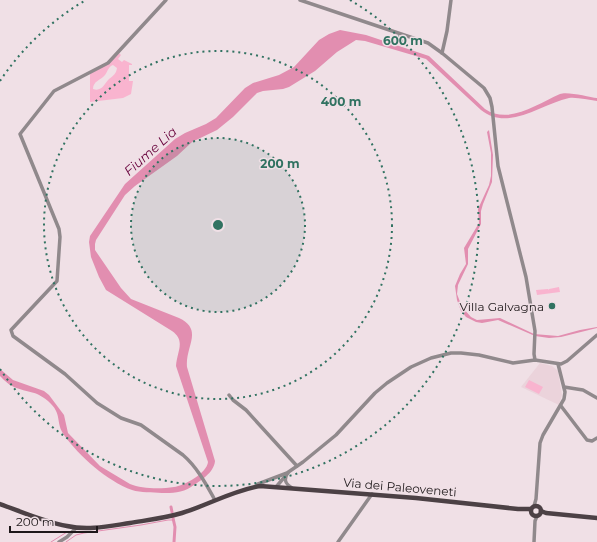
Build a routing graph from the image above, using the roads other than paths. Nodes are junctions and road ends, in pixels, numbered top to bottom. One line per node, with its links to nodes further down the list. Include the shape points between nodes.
1 (166, 0): 20 (street, via 108,63 54,91 20,134 60,237 57,281 11,330 14,336 65,374 97,403 121,418 141,425 183,455 204,480)
2 (300, 0): 4 (street, via 428,43)
3 (451, 0): 4 (street)
4 (442, 53): 6 (street, via 484,88 490,98 498,166 526,277 535,331)
5 (597, 334): 7 (street, via 567,361)
6 (535, 360): 7 (street); 13 (street, via 513,363 461,353 445,354 426,360 387,383 336,435)
7 (558, 364): 8 (street)
8 (564, 387): 10 (street, via 584,390); 11 (street, via 565,396)
9 (230, 395): 13 (street)
10 (597, 398)
11 (561, 406): 12 (street, via 587,440); 22 (street, via 540,443)
12 (597, 438)
13 (297, 466): 14 (street)
14 (288, 474): 15 (street); 16 (street); 18 (street, via 286,482)
15 (278, 477): 16 (street); 17 (street)
16 (274, 486): 17 (main road, Via dei Paleoveneti); 18 (main road, Via dei Paleoveneti)
17 (255, 487): 20 (main road, Via dei Paleoveneti)
18 (292, 488): 19 (main road, Via dei Paleoveneti)
19 (372, 494): 22 (main road, Via dei Paleoveneti); 26 (street)
20 (216, 500): 24 (main road, Via dei Paleoveneti, via 182,513 155,519)
21 (0, 504): 24 (main road, Via dei Paleoveneti, via 46,521)
22 (535, 512): 23 (main road, Via dei Paleoveneti); 27 (street)
23 (597, 518)
24 (76, 528): 25 (street)
25 (59, 542)
26 (338, 542)
27 (534, 542)

